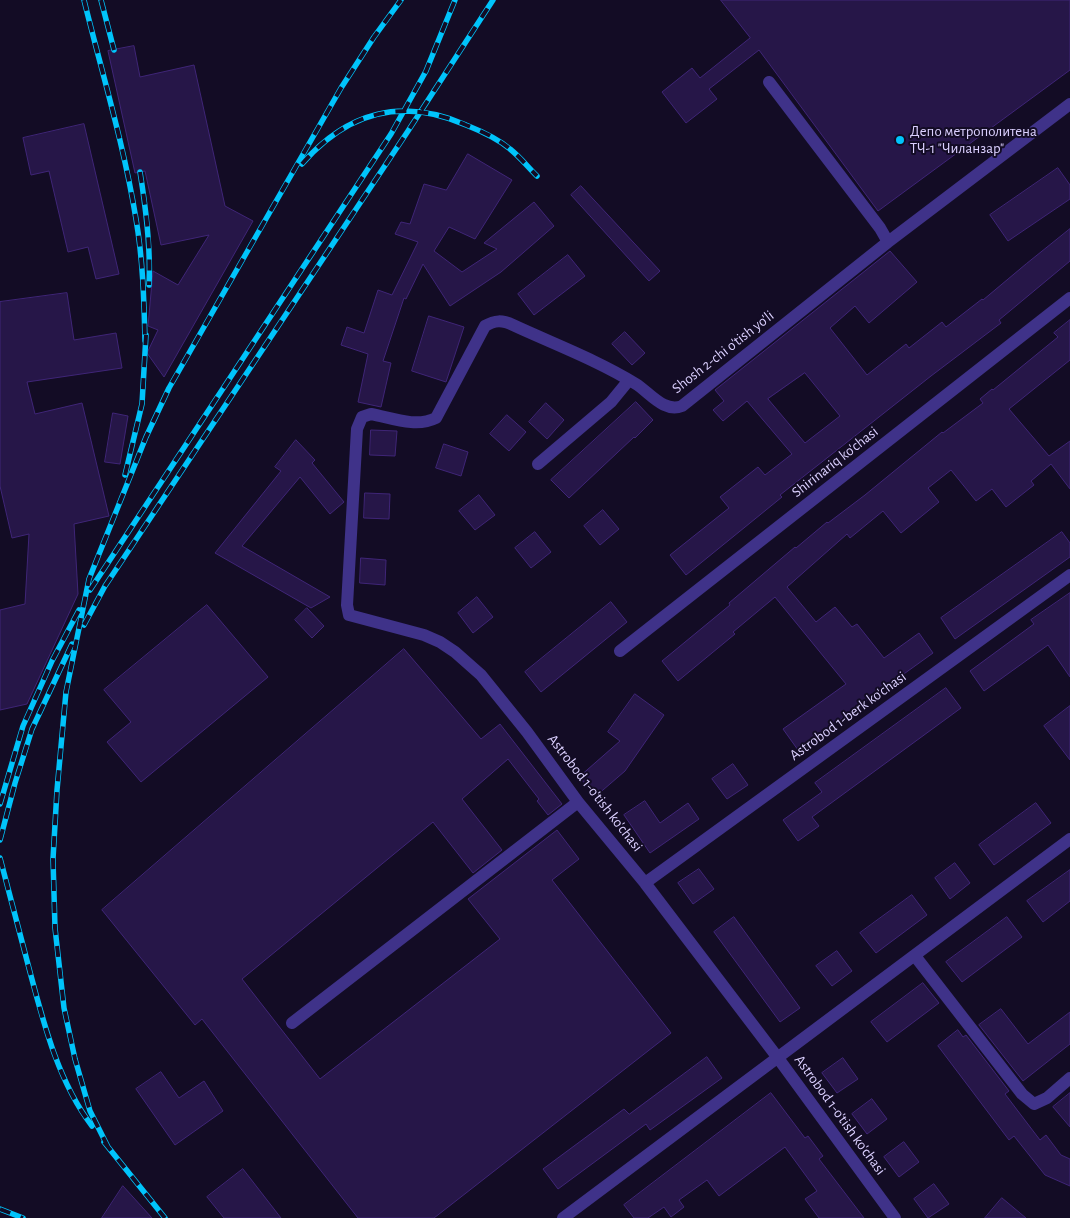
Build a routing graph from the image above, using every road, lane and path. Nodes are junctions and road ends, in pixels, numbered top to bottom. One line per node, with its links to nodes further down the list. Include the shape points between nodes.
1 (769, 82): 3 (street)
2 (1070, 104): 3 (street, Shosh 2-chi o'tish yo'li)
3 (888, 242): 5 (street, Shosh 2-chi o'tish yo'li, via 682,406 665,406)
4 (1070, 298): 9 (street, Shirinariq ko'chasi)
5 (629, 380): 6 (street, Shosh 2-chi o'tish yo'li, via 505,321 498,321 485,326 436,418 416,423); 7 (street, via 611,402)
6 (371, 414): 10 (street, Astrobod 1-o'tish ko'chasi, via 362,416 357,429 349,615 424,635 455,652 481,675)
7 (538, 464)
8 (1070, 575): 12 (street, Astrobod 1-berk ko'chasi)
9 (620, 651)
10 (578, 802): 12 (street, Astrobod 1-o'tish ko'chasi); 14 (street)
11 (1070, 839): 13 (street)
12 (645, 883): 15 (street, Astrobod 1-o'tish ko'chasi)
13 (915, 956): 15 (street); 16 (street, via 1022,1094 1034,1104 1047,1098)
14 (292, 1023)
15 (778, 1058): 17 (street); 18 (street, Astrobod 1-o'tish ko'chasi)
16 (1070, 1078)
17 (563, 1218)
18 (895, 1218)

